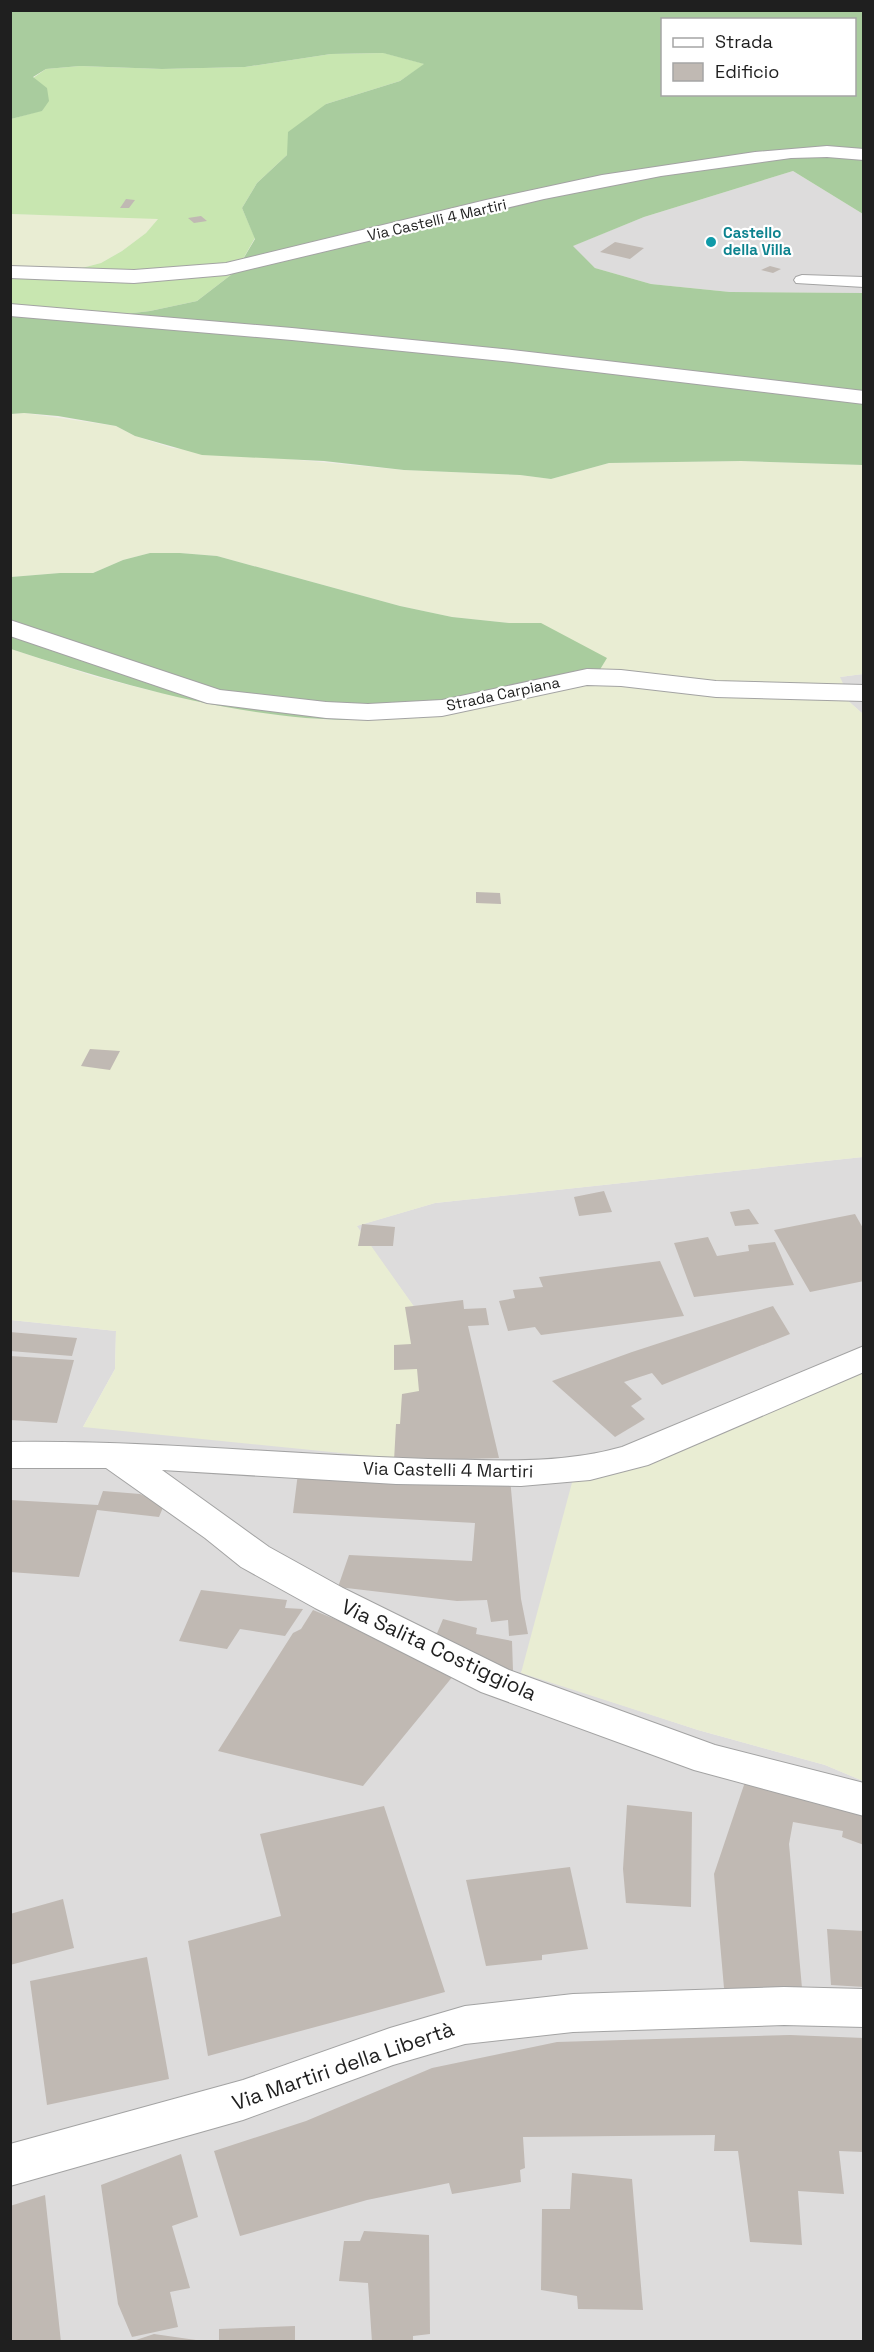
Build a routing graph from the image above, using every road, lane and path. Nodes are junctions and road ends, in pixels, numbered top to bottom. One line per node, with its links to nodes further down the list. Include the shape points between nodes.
1 (864, 155): 2 (street, Via Castelli 4 Martiri, via 822,150 663,170 206,273 136,277)
2 (10, 272)
3 (802, 280): 4 (lane)
4 (864, 282)
5 (10, 310): 6 (street, via 512,356)
6 (864, 398)
7 (10, 627): 8 (street, Strada Carpiana, via 216,697 317,710 442,708 587,677 716,689)
8 (864, 693)
9 (864, 1358): 11 (street, Via Castelli 4 Martiri, via 635,1456 591,1467 490,1473 401,1472)
10 (10, 1455): 11 (street, Via Castelli 4 Martiri)
11 (115, 1456): 12 (street, Via Salita Costiggiola, via 255,1557 495,1681 710,1760)
12 (864, 1800)
13 (864, 2008): 14 (street, Via Martiri della Libertà, via 784,2006 573,2013 465,2025 390,2047 243,2100)
14 (10, 2165)

